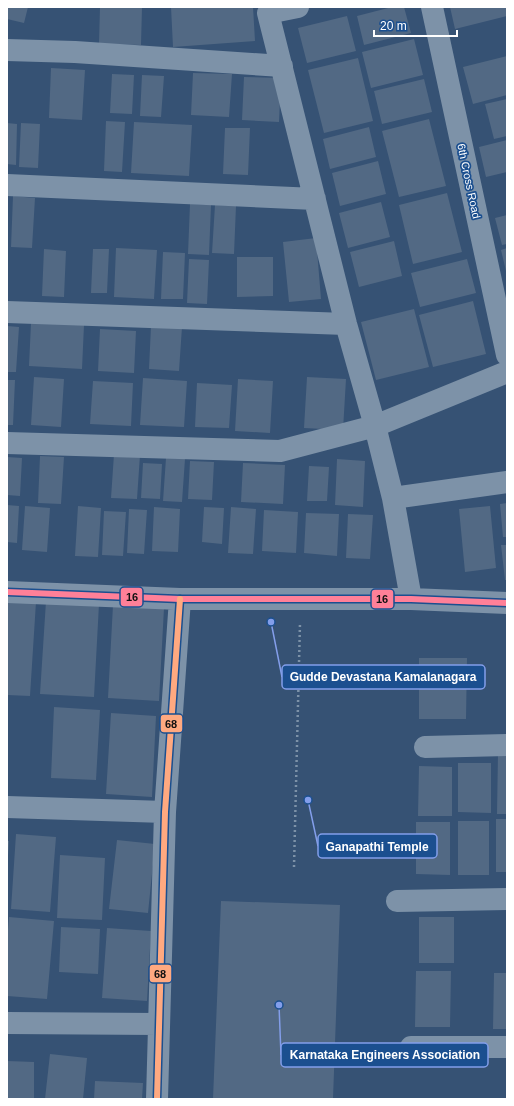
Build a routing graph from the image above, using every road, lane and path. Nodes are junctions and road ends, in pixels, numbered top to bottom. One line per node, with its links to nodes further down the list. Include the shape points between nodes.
1 (298, 7): 4 (street, via 268,13)
2 (432, 7): 9 (street, 6th Cross Road)
3 (7, 50): 4 (street)
4 (282, 66): 6 (street)
5 (7, 184): 6 (street)
6 (315, 199): 8 (street)
7 (7, 312): 8 (street)
8 (346, 324): 11 (street)
9 (507, 355)
10 (507, 372): 11 (street)
11 (375, 426): 12 (street, via 280,451); 14 (street)
12 (7, 443)
13 (507, 482): 14 (street)
14 (393, 498): 18 (street)
15 (7, 592): 16 (street)
16 (180, 599): 17 (street); 23 (street)
17 (301, 599): 18 (street); 24 (path)
18 (411, 599): 19 (street)
19 (507, 603)
20 (507, 745): 21 (street)
21 (425, 747)
22 (7, 807): 23 (street)
23 (165, 812): 28 (street)
24 (294, 867)
25 (507, 899): 26 (street)
26 (397, 901)
27 (7, 1023): 28 (street)
28 (158, 1024): 31 (street)
29 (411, 1047): 30 (street)
30 (507, 1047)
31 (156, 1099)

